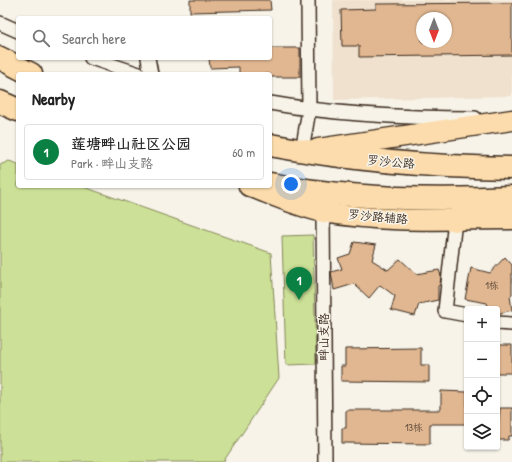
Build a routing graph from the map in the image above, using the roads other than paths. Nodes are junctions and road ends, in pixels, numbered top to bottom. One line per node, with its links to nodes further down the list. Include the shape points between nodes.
1 (308, 0): 13 (street)
2 (0, 23): 3 (street)
3 (16, 30)
4 (97, 60): 8 (street)
5 (148, 60): 9 (street)
6 (4, 61): 7 (highway)
7 (27, 72)
8 (134, 72)
9 (151, 72)
10 (0, 102): 12 (highway)
11 (272, 103): 13 (street)
12 (16, 109)
13 (309, 110): 14 (street, via 401,117); 16 (street)
14 (512, 119): 16 (main road)
15 (272, 145): 16 (highway, 罗沙公路)
16 (302, 151): 17 (highway, 罗沙公路, via 445,167)
17 (512, 168)
18 (272, 184): 20 (highway, via 385,197)
19 (255, 188): 22 (main road, 罗沙路辅路)
20 (512, 197)
21 (512, 208): 24 (highway)
22 (323, 212): 24 (main road, 罗沙路辅路, via 377,219); 26 (street, 畔山支路)
23 (512, 219): 24 (main road, 罗沙路辅路)
24 (455, 220): 25 (street, via 445,311)
25 (464, 314)
26 (325, 462)

